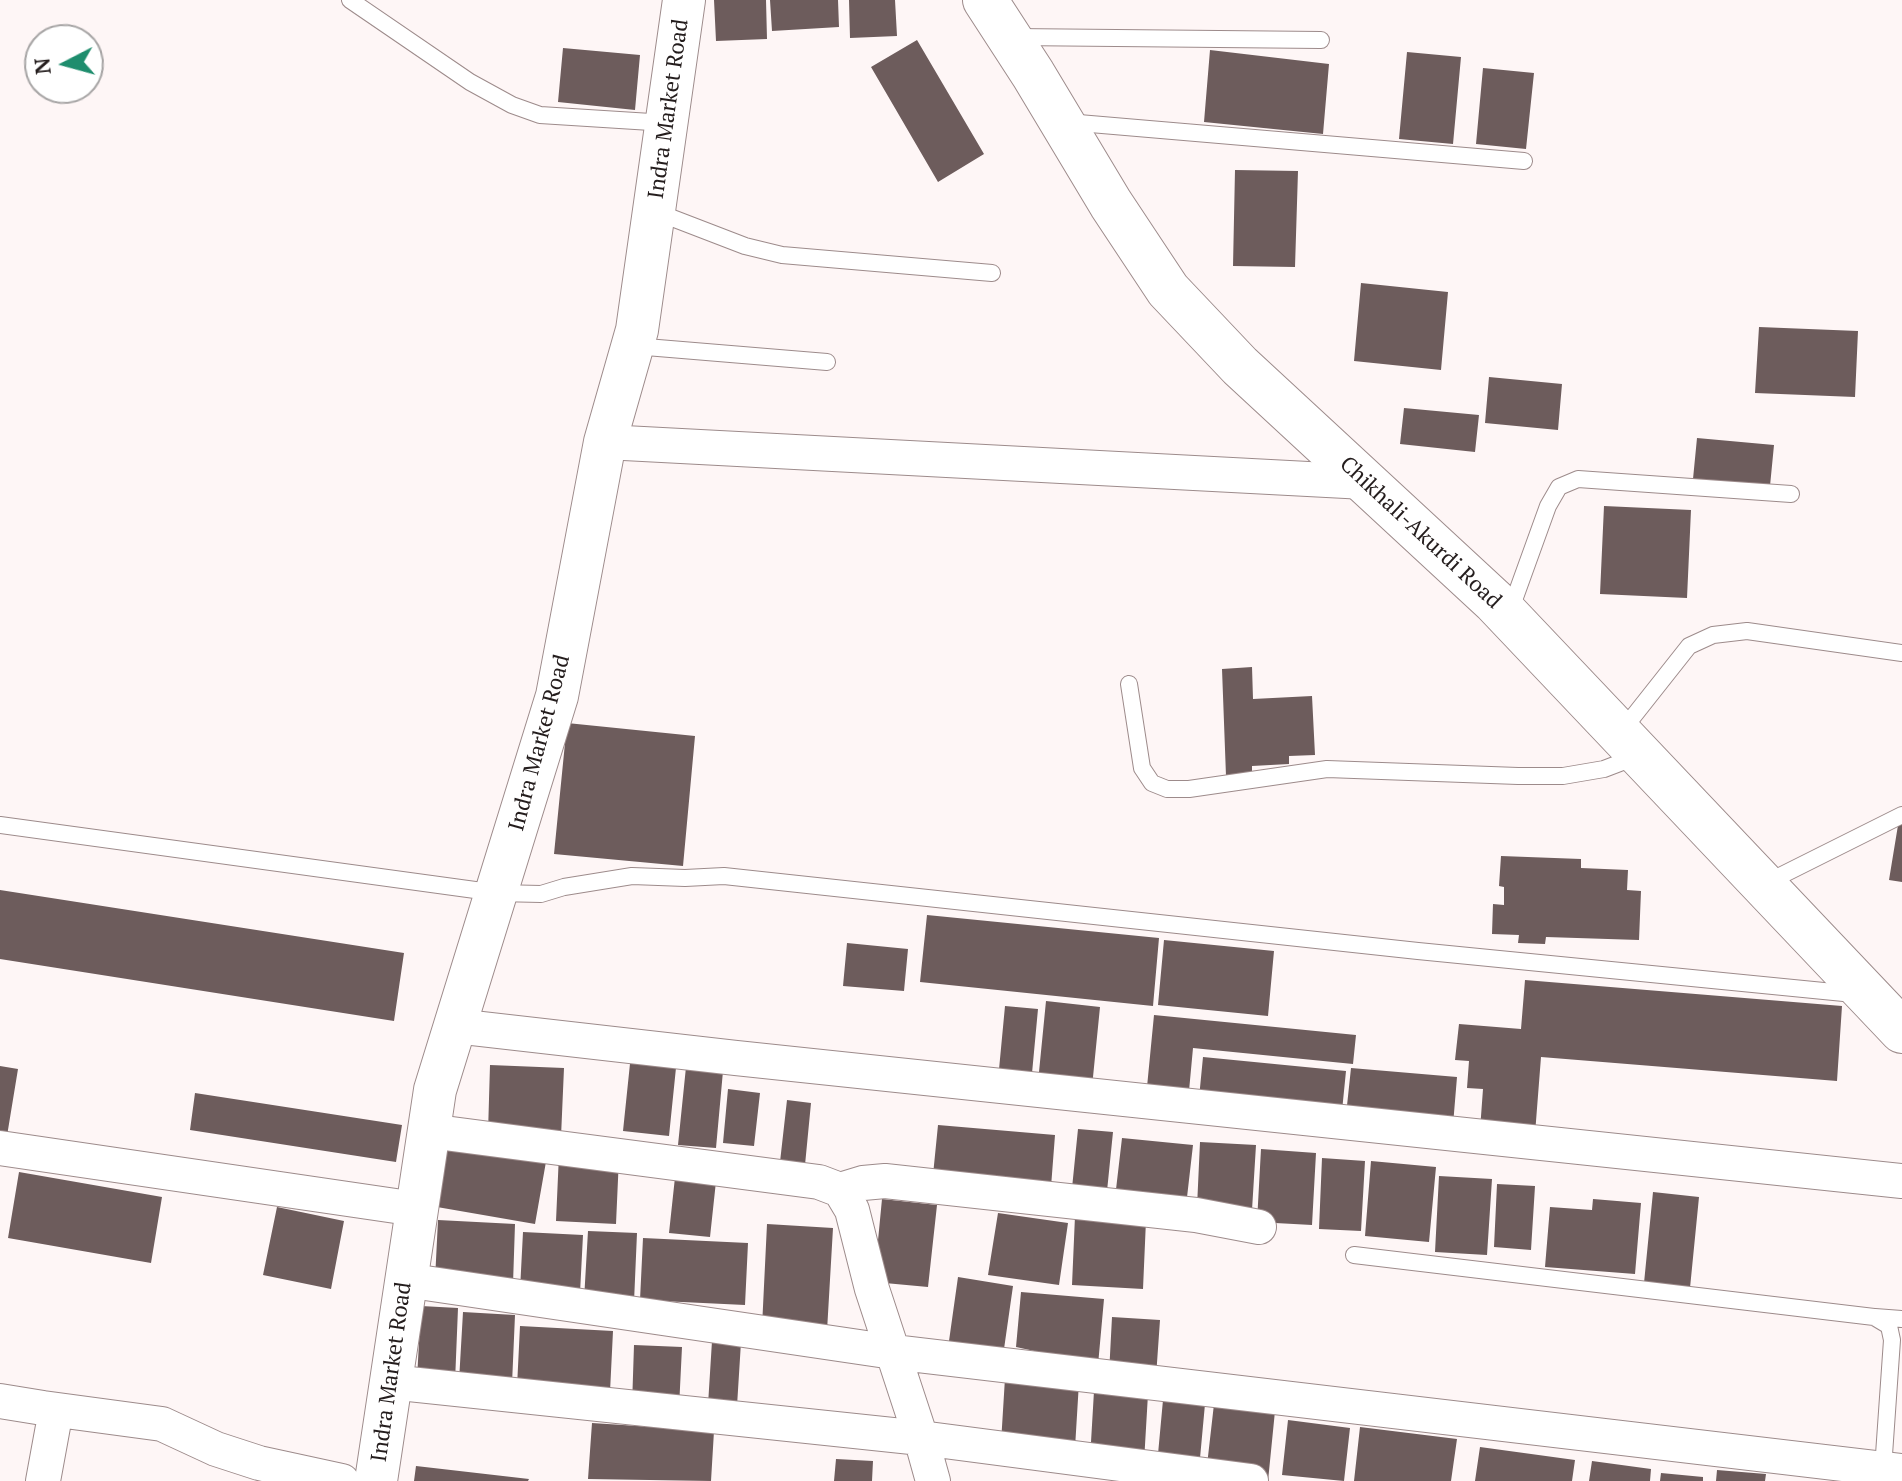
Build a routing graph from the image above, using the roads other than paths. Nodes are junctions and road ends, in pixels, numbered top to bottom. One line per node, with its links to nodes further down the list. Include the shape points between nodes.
1 (350, 0): 7 (lane, via 512,105 540,115)
2 (684, 0): 7 (street, Indra Market Road)
3 (985, 0): 4 (main road, Chikhali-Akurdi Road)
4 (1009, 37): 5 (lane); 6 (main road, Chikhali-Akurdi Road)
5 (1321, 40)
6 (1062, 122): 8 (lane); 14 (main road, Chikhali-Akurdi Road, via 1168,290 1240,366)
7 (667, 123): 9 (street, Indra Market Road)
8 (1524, 161)
9 (654, 211): 10 (lane, via 782,255); 11 (street, Indra Market Road)
10 (992, 273)
11 (632, 345): 12 (lane); 13 (street, Indra Market Road)
12 (827, 362)
13 (605, 442): 14 (street); 23 (street, Indra Market Road, via 557,696)
14 (1365, 482): 16 (main road, Chikhali-Akurdi Road)
15 (1791, 494): 16 (lane, via 1578,479 1559,487)
16 (1508, 616): 19 (main road, Chikhali-Akurdi Road)
17 (1902, 653): 19 (lane, via 1747,631 1713,635 1689,646)
18 (1129, 684): 19 (lane, via 1142,768 1152,783 1167,789 1327,769 1563,776 1604,769)
19 (1630, 744): 22 (main road, Chikhali-Akurdi Road)
20 (1902, 815): 22 (lane)
21 (0, 825): 23 (lane)
22 (1762, 885): 24 (main road, Chikhali-Akurdi Road)
23 (497, 893): 24 (lane, via 541,894 632,876 724,876); 25 (street, Indra Market Road)
24 (1866, 995): 26 (main road, Chikhali-Akurdi Road)
25 (455, 1026): 27 (street, Indra Market Road, via 435,1090); 29 (street)
26 (1902, 1031)
27 (429, 1131): 30 (street, via 819,1182); 31 (street, Indra Market Road)
28 (0, 1148): 31 (street)
29 (1902, 1181)
30 (840, 1190): 32 (street, via 885,1181 1196,1215); 37 (street, via 852,1210)
31 (416, 1209): 34 (street, Indra Market Road)
32 (1259, 1227)
33 (1354, 1255): 35 (lane)
34 (405, 1280): 37 (street); 38 (street, Indra Market Road)
35 (1874, 1317): 36 (lane); 42 (lane, via 1889,1326 1892,1340)
36 (1902, 1319)
37 (893, 1352): 41 (street); 42 (street)
38 (390, 1382): 41 (street); 45 (street, Indra Market Road)
39 (0, 1401): 40 (street)
40 (43, 1408): 43 (street, via 54,1421); 44 (street, via 162,1424 259,1463)
41 (921, 1438): 46 (street); 47 (street)
42 (1893, 1470)
43 (43, 1481)
44 (342, 1481)
45 (376, 1481)
46 (933, 1481)
47 (1251, 1481)

